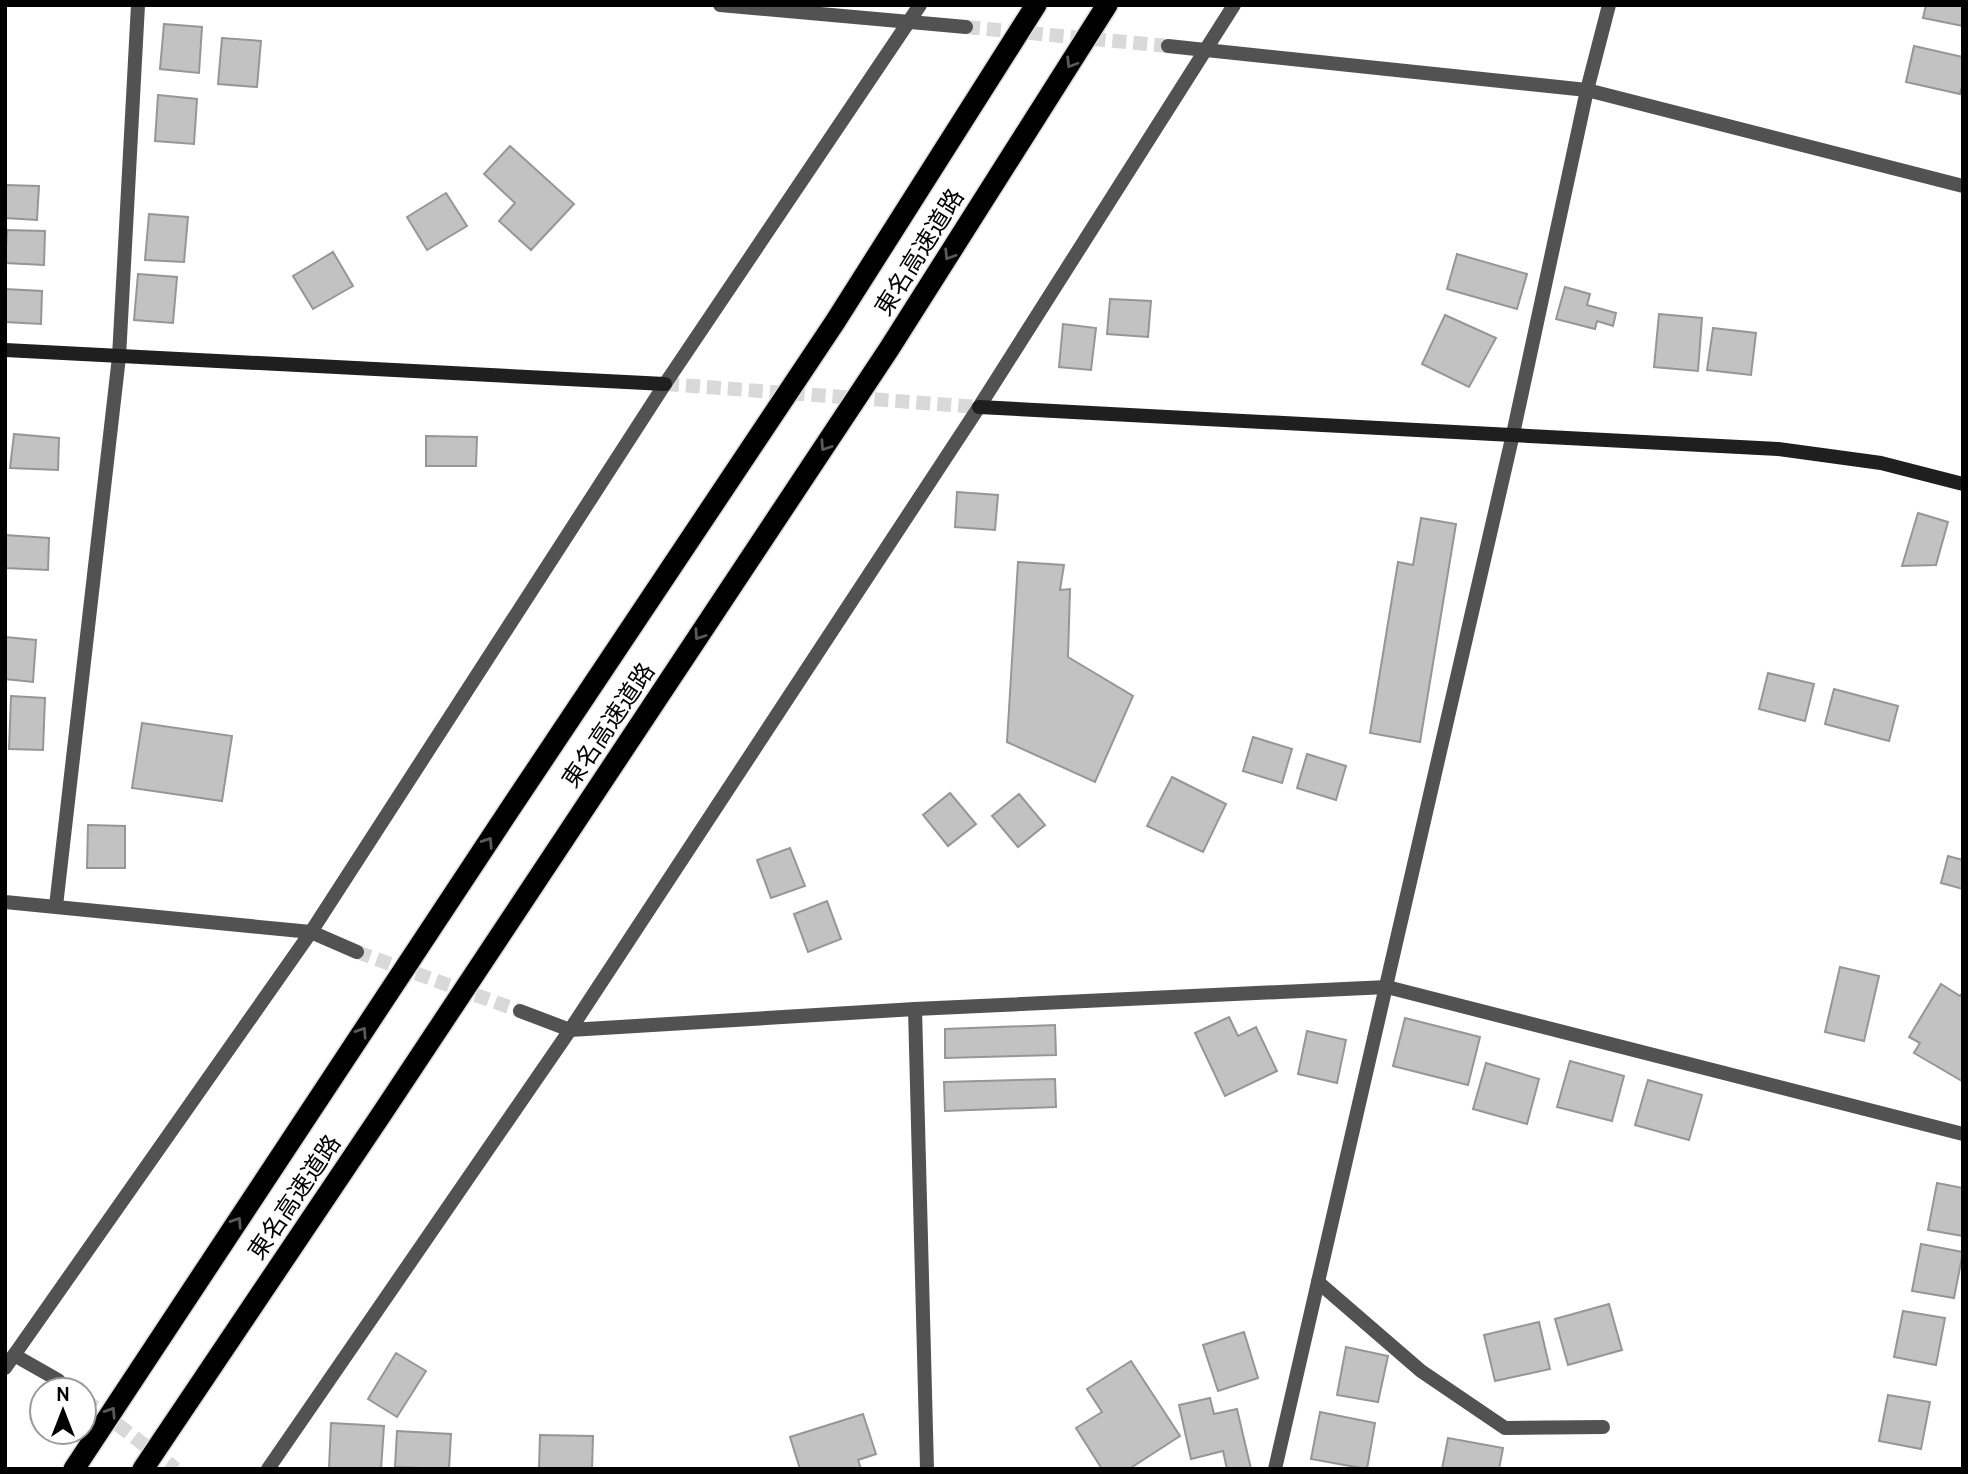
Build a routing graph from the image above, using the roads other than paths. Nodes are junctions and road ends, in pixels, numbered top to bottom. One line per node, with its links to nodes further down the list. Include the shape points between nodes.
1 (138, 5): 15 (street)
2 (720, 5): 8 (street)
3 (920, 5): 8 (street)
4 (1036, 5): 34 (highway, 東名高速道路, one-way to 4, via 835,322)
5 (1107, 5): 35 (highway, 東名高速道路, one-way to 35, via 881,361)
6 (1234, 5): 11 (street)
7 (1609, 5): 12 (street)
8 (909, 23): 9 (street); 16 (street)
9 (966, 27)
10 (1168, 46): 11 (street)
11 (1206, 51): 12 (street); 17 (street)
12 (1587, 90): 13 (street); 18 (street)
13 (1963, 186)
14 (5, 350): 15 (street)
15 (119, 357): 16 (street); 21 (street)
16 (665, 384): 22 (street)
17 (979, 407): 18 (street); 27 (street)
18 (1513, 434): 19 (street, via 1778,449 1881,463); 24 (street)
19 (1963, 484)
20 (5, 902): 21 (street)
21 (56, 906): 22 (street)
22 (311, 932): 23 (street); 30 (street)
23 (357, 952)
24 (1387, 987): 25 (street); 28 (street); 29 (street)
25 (915, 1009): 27 (street); 37 (street)
26 (520, 1011): 27 (street)
27 (570, 1030): 36 (street)
28 (1963, 1134)
29 (1318, 1282): 33 (street, via 1421,1371 1506,1427); 38 (street)
30 (14, 1355): 31 (street); 32 (street)
31 (5, 1368)
32 (51, 1376)
33 (1603, 1427)
34 (74, 1469)
35 (143, 1469)
36 (268, 1469)
37 (927, 1469)
38 (1275, 1469)

